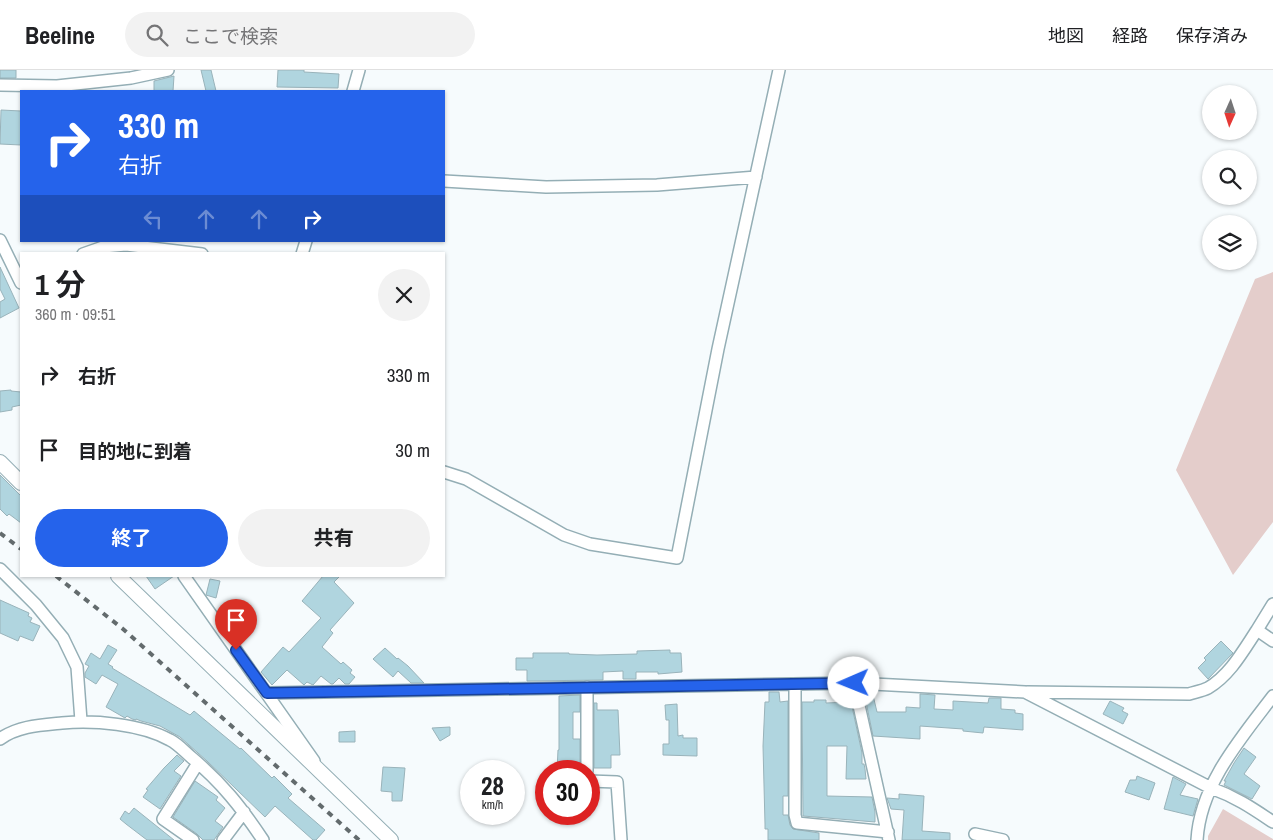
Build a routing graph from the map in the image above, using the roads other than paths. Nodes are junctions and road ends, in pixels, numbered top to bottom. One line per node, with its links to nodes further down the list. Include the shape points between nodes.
1 (359, 70): 5 (street)
2 (780, 70): 6 (street)
3 (163, 71): 4 (street, via 57,86)
4 (0, 85)
5 (353, 90)
6 (756, 177): 7 (street, via 657,185 546,187); 13 (street, via 677,558 590,544 564,535 466,479)
7 (445, 181)
8 (0, 240): 11 (street)
9 (89, 252): 10 (street, via 126,245)
10 (185, 252)
11 (20, 277)
12 (0, 462): 14 (street)
13 (445, 472)
14 (20, 482)
15 (0, 569): 27 (street, via 36,605 62,638 77,667)
16 (119, 577): 31 (street)
17 (185, 577): 25 (street)
18 (1273, 604): 19 (street)
19 (1257, 630): 20 (street); 24 (street, via 1225,674 1207,688 1189,694)
20 (1273, 641)
21 (854, 683): 22 (street); 24 (street); 37 (street)
22 (795, 684): 23 (street); 37 (street, via 797,823)
23 (587, 687): 25 (street); 29 (street)
24 (1026, 692): 33 (street)
25 (267, 693): 31 (street)
26 (1273, 696): 33 (street, via 1233,749)
27 (81, 722): 28 (street, via 31,726); 30 (street, via 148,730 171,740)
28 (0, 739)
29 (587, 760)
30 (198, 763): 34 (street); 38 (street, via 163,819)
31 (326, 778): 41 (street)
32 (600, 781): 42 (street, via 617,782)
33 (1211, 788): 35 (street, via 1232,795); 44 (street, via 1202,811)
34 (244, 812): 39 (street); 40 (street)
35 (1273, 822)
36 (975, 834): 43 (street)
37 (888, 836)
38 (193, 840)
39 (223, 840)
40 (264, 840)
41 (391, 840)
42 (621, 840)
43 (1003, 840)
44 (1197, 840)

